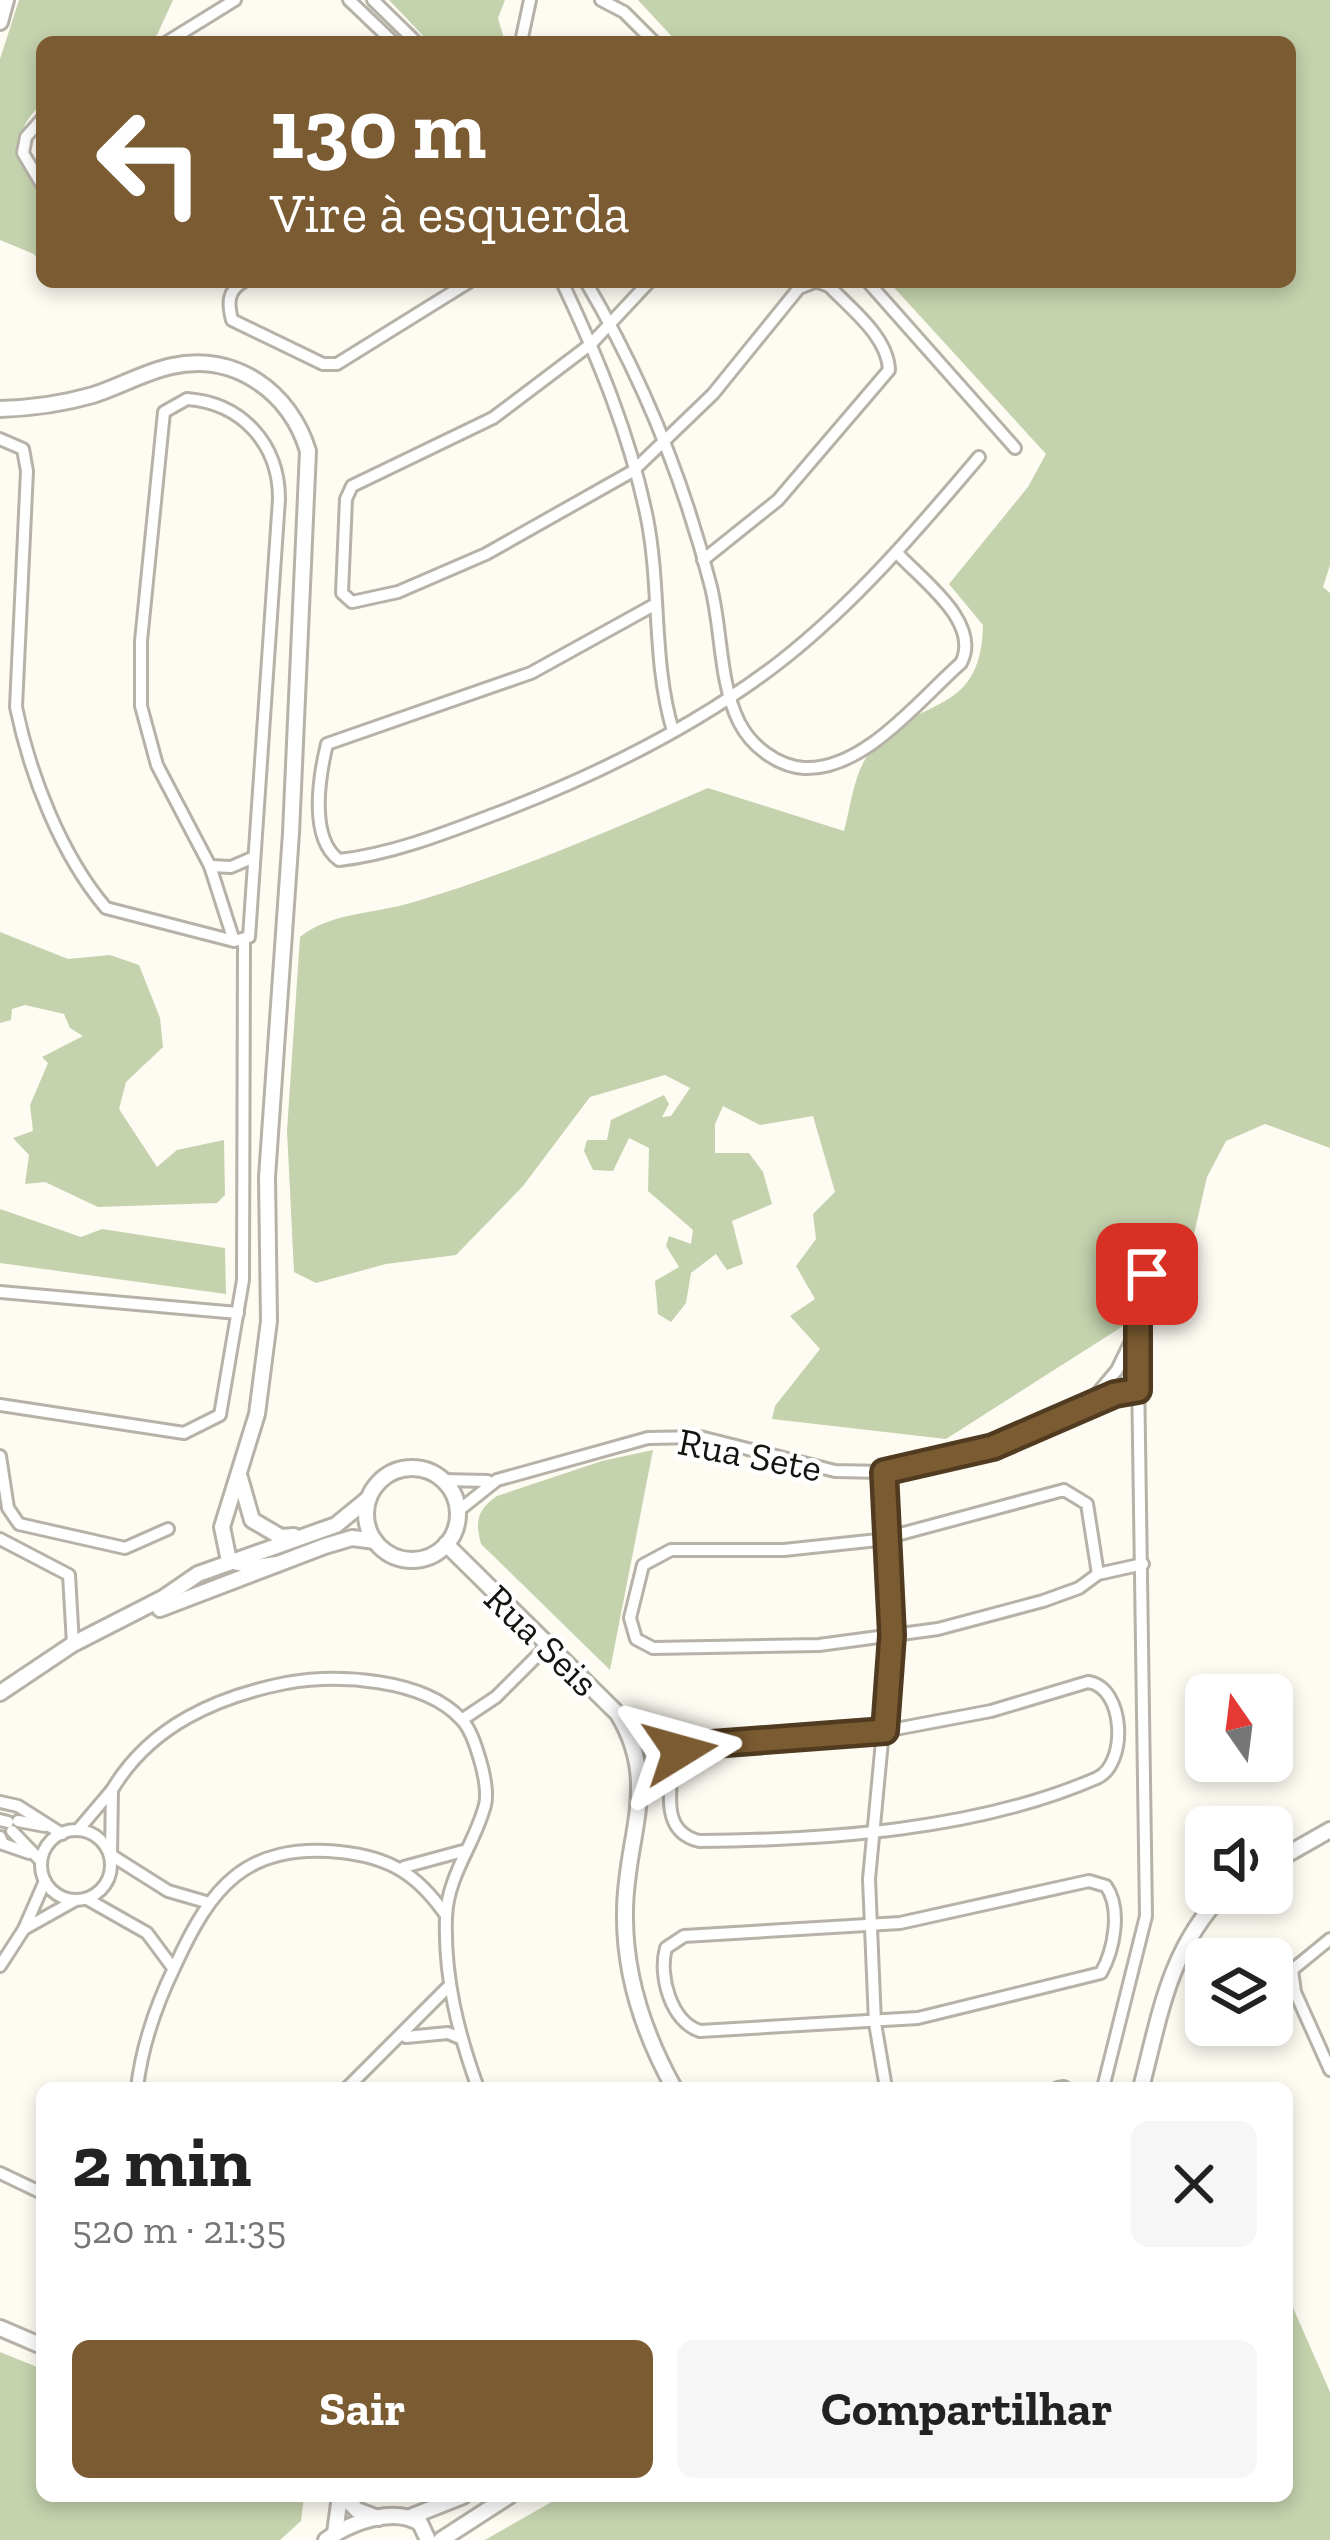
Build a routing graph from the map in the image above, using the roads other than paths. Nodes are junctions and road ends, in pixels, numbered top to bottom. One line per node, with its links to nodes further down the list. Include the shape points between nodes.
1 (6, 0): 7 (street)
2 (236, 0): 8 (street)
3 (349, 0): 9 (street)
4 (373, 0): 10 (street)
5 (530, 0): 11 (street)
6 (602, 0): 12 (street)
7 (0, 22)
8 (177, 36)
9 (381, 36)
10 (410, 36)
11 (522, 36)
12 (648, 36)
13 (36, 126): 14 (street, via 23,153)
14 (36, 174)
15 (234, 288): 16 (street, via 232,320 323,364 354,358)
16 (460, 288)
17 (565, 288): 24 (street)
18 (589, 288): 23 (street)
19 (643, 288): 23 (street)
20 (799, 288): 27 (street)
21 (832, 288): 32 (street, via 878,339 889,370 778,500)
22 (873, 288): 28 (street)
23 (609, 325): 24 (street); 27 (street)
24 (591, 344): 30 (street); 30 (street, via 493,418 352,486 342,593 352,602 398,592 545,524)
25 (0, 409): 48 (street, via 66,402 161,368 210,364 277,395 308,451 267,1178 269,1321 257,1414)
26 (0, 439): 38 (street, via 23,449 27,471 16,707 60,830 106,908)
27 (665, 443): 30 (street); 32 (street)
28 (1016, 448)
29 (979, 457): 31 (street)
30 (634, 471): 33 (street)
31 (898, 553): 34 (street, via 781,661); 34 (street, via 965,629 967,648 880,735 842,761 800,768 764,753 740,724)
32 (703, 560): 34 (street)
33 (654, 605): 35 (street); 35 (street, via 531,674 327,744 320,834 339,860 454,829 617,763)
34 (730, 695): 35 (street)
35 (673, 730)
36 (254, 857): 37 (street); 37 (street, via 278,476 265,443 242,418 210,402 182,400 160,423 141,706 158,765); 38 (street, via 249,938)
37 (210, 866): 38 (street)
38 (239, 941): 41 (street)
39 (1147, 1274): 42 (street)
40 (0, 1292): 41 (street)
41 (238, 1313): 44 (street, via 220,1415 202,1428 184,1433)
42 (1138, 1323): 43 (street); 45 (street, via 1117,1370)
43 (1138, 1390): 45 (street, Rua Sete); 62 (street)
44 (0, 1405)
45 (1084, 1408): 47 (street, Rua Sete, via 993,1447)
46 (0, 1456): 54 (street, via 8,1508 19,1524 125,1548)
47 (884, 1472): 50 (street, Rua Sete, via 835,1471 682,1435); 56 (street)
48 (239, 1473): 53 (street); 55 (street, via 258,1526 281,1537)
49 (443, 1480): 50 (street, Rua Sete); 51 (street, via 401,1469); 52 (street)
50 (497, 1480): 52 (street, Rua Sete)
51 (369, 1498): 55 (street, via 352,1516); 58 (street)
52 (458, 1511): 59 (street)
53 (222, 1527): 60 (street); 63 (street)
54 (168, 1529)
55 (309, 1534): 60 (street)
56 (890, 1537): 64 (street, via 1071,1490 1087,1504); 66 (street); 66 (street, via 800,1549 664,1551 643,1565 630,1624 652,1648)
57 (0, 1539): 67 (street, via 69,1575)
58 (376, 1541): 59 (street, via 405,1558); 61 (street, via 352,1538)
59 (446, 1544): 68 (street, Rua Seis)
60 (230, 1561): 61 (street); 63 (street)
61 (277, 1564): 65 (street)
62 (1143, 1564): 64 (street); 105 (street, via 1146,1916)
63 (198, 1574): 65 (street)
64 (1098, 1574): 66 (street, via 1007,1612)
65 (116, 1623): 67 (street)
66 (892, 1635): 71 (street)
67 (73, 1644): 69 (street)
68 (547, 1646): 70 (street); 103 (street, Rua Seis, via 618,1714 636,1751 643,1794 626,1889 628,1967)
69 (0, 1694)
70 (463, 1719): 72 (street, via 411,1690 380,1685 304,1680 250,1690 178,1721); 80 (street, via 483,1769 486,1803)
71 (885, 1731): 78 (street); 78 (street, via 691,1746 672,1765 672,1821 687,1838); 78 (street, via 1094,1683 1114,1700 1114,1761 1104,1774)
72 (112, 1790): 76 (street); 82 (street)
73 (0, 1804): 74 (street); 75 (street)
74 (9, 1824): 75 (street); 83 (street, via 3,1844)
75 (45, 1826): 79 (street)
76 (78, 1830): 79 (street); 82 (street, via 98,1838)
77 (1330, 1830): 81 (street)
78 (872, 1833): 90 (street)
79 (62, 1834): 83 (street)
80 (463, 1851): 84 (street); 88 (street)
81 (1293, 1851)
82 (111, 1856): 86 (street, via 105,1887); 87 (street, via 168,1891)
83 (41, 1861): 85 (street)
84 (401, 1867): 87 (street, via 345,1852 280,1853 244,1868); 88 (street)
85 (45, 1881): 86 (street); 91 (street)
86 (81, 1900): 91 (street); 94 (street, via 147,1934)
87 (206, 1902): 94 (street)
88 (446, 1914): 95 (street)
89 (1205, 1914): 106 (street, via 1172,1966)
90 (870, 1926): 96 (street); 96 (street, via 684,1936 666,1948 663,1971 679,2017 694,2030); 96 (street, via 1089,1881 1106,1886 1114,1903 1109,1955 1096,1976)
91 (24, 1929): 93 (street)
92 (1330, 1939): 99 (street, via 1292,1970)
93 (0, 1966)
94 (173, 1968): 100 (street)
95 (450, 1985): 97 (street); 98 (street)
96 (875, 2023): 104 (street)
97 (403, 2038): 98 (street); 101 (street)
98 (460, 2038): 102 (street)
99 (1330, 2070)
100 (138, 2082)
101 (354, 2082)
102 (476, 2082)
103 (671, 2082)
104 (885, 2082)
105 (1104, 2082)
106 (1143, 2082)
107 (0, 2173): 108 (street)
108 (36, 2190)
109 (0, 2328): 110 (street)
110 (36, 2343)
111 (340, 2502): 117 (street)
112 (350, 2502): 116 (street)
113 (449, 2502): 115 (street)
114 (500, 2502): 119 (street)
115 (410, 2517): 116 (street); 118 (street)
116 (378, 2518): 117 (street)
117 (331, 2536)
118 (428, 2540)
119 (441, 2540)

